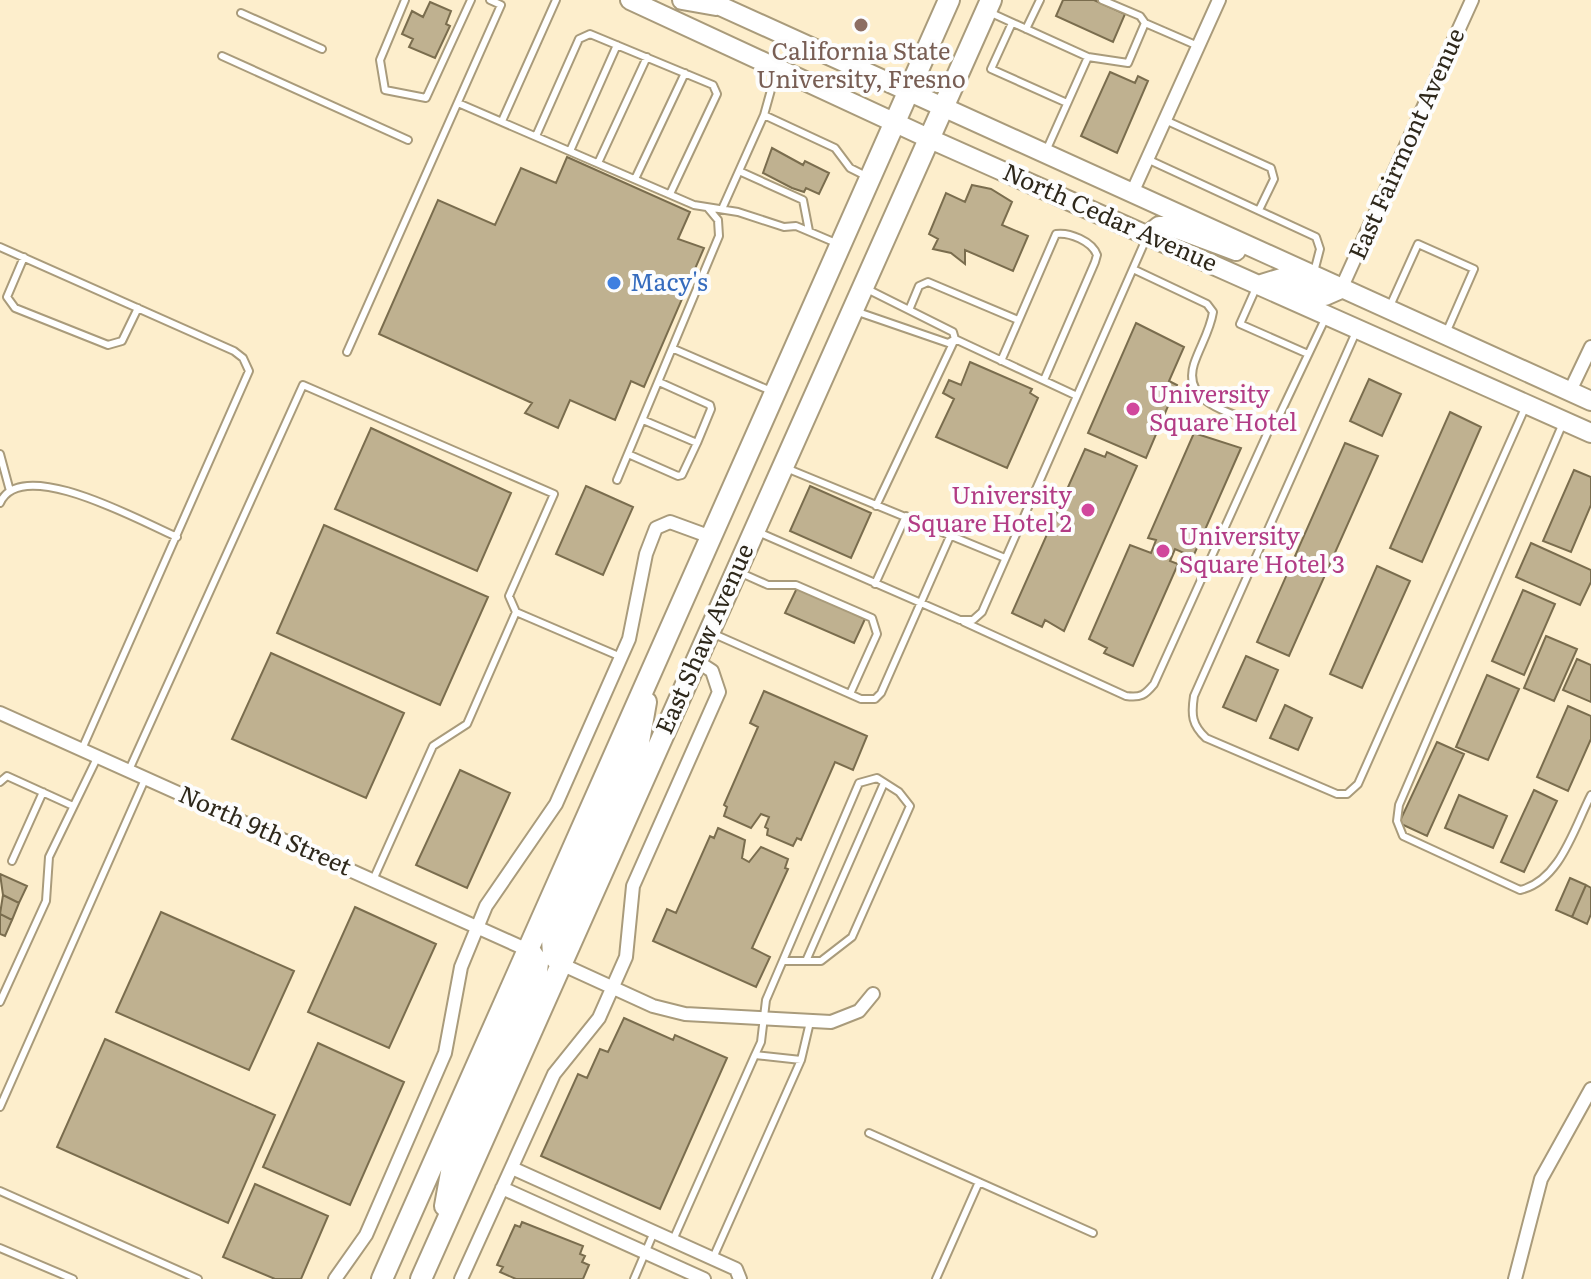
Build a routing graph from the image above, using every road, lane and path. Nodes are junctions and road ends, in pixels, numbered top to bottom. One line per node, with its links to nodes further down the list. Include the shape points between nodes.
1 (405, 0): 2 (lane, via 380,60 385,90 426,98)
2 (471, 0)
3 (490, 0): 27 (lane, via 501,5)
4 (556, 0): 32 (lane)
5 (630, 0): 24 (main road, North Cedar Avenue)
6 (682, 0): 12 (main road, North Cedar Avenue)
7 (949, 0): 26 (main road, East Shaw Avenue)
8 (1040, 0): 17 (lane)
9 (1102, 0): 16 (lane)
10 (1219, 0): 19 (street)
11 (1472, 0): 59 (street, East Fairmont Avenue)
12 (715, 4): 26 (main road, North Cedar Avenue)
13 (988, 6): 15 (lane); 29 (main road, East Shaw Avenue)
14 (241, 13): 20 (lane)
15 (1012, 23): 17 (lane); 28 (lane, via 991,69)
16 (1145, 23): 19 (lane); 23 (lane, via 1128,63)
17 (1026, 29): 23 (lane)
18 (617, 45): 22 (lane); 34 (lane, via 590,34 579,39); 37 (lane)
19 (1198, 46): 31 (street)
20 (322, 49)
21 (222, 56): 36 (lane)
22 (647, 57): 25 (lane); 40 (lane)
23 (1088, 57): 28 (lane)
24 (777, 68): 30 (lane); 33 (main road, North Cedar Avenue)
25 (685, 73): 43 (lane); 45 (lane, via 713,85 717,94)
26 (907, 91): 29 (main road, North Cedar Avenue); 33 (main road, East Shaw Avenue)
27 (458, 103): 32 (lane); 71 (lane)
28 (1067, 103): 38 (lane)
29 (941, 107): 35 (main road, East Shaw Avenue); 38 (main road, North Cedar Avenue)
30 (764, 115): 41 (lane); 42 (lane, via 835,148 850,168)
31 (1165, 120): 39 (street); 48 (lane, via 1271,168 1274,179)
32 (502, 121): 34 (lane)
33 (893, 121): 35 (main road, North Cedar Avenue); 42 (main road, East Shaw Avenue)
34 (536, 136): 37 (lane)
35 (928, 138): 50 (main road, North Cedar Avenue); 58 (main road, East Shaw Avenue)
36 (408, 140)
37 (570, 151): 40 (lane)
38 (1045, 154): 44 (main road, North Cedar Avenue)
39 (1147, 159): 44 (street); 48 (lane)
40 (598, 163): 43 (lane)
41 (739, 171): 47 (lane); 49 (lane, via 803,200)
42 (868, 177): 51 (main road, East Shaw Avenue)
43 (635, 179): 45 (lane)
44 (1132, 193): 54 (main road, North Cedar Avenue)
45 (670, 194): 46 (lane)
46 (707, 207): 47 (lane); 70 (lane, via 718,220 719,236)
47 (722, 209): 49 (lane)
48 (1259, 210): 56 (lane, via 1316,237 1320,249)
49 (809, 231): 51 (lane)
50 (1148, 235): 54 (main road, via 1169,226); 55 (lane); 57 (main road, North Cedar Avenue)
51 (840, 244): 77 (main road, East Shaw Avenue)
52 (0, 247): 53 (lane)
53 (24, 257): 60 (lane); 60 (lane, via 7,297 15,308 108,345 122,341)
54 (1293, 266): 56 (main road, North Cedar Avenue)
55 (1133, 269): 78 (lane); 83 (lane, via 1207,304 1213,312 1191,378 1194,391 1203,400 1264,425)
56 (1312, 275): 59 (main road, North Cedar Avenue)
57 (1258, 285): 59 (main road, via 1281,278 1325,296); 64 (main road, North Cedar Avenue); 72 (lane, via 1240,324)
58 (862, 286): 61 (main road, East Shaw Avenue); 62 (lane)
59 (1341, 289): 63 (main road, North Cedar Avenue)
60 (138, 308): 96 (lane, via 234,351 249,371)
61 (851, 309): 68 (lane, via 948,343); 88 (main road, East Shaw Avenue)
62 (909, 310): 65 (lane, via 919,286 928,282); 68 (lane, via 953,332)
63 (1388, 310): 64 (main road, via 1373,315 1343,306); 67 (main road, North Cedar Avenue); 67 (lane, via 1418,244 1474,269)
64 (1327, 314): 66 (main road, North Cedar Avenue); 72 (lane)
65 (1018, 320): 73 (lane); 74 (lane, via 1056,234 1095,249 1095,262)
66 (1357, 328): 80 (main road, North Cedar Avenue); 80 (lane, via 1194,696 1191,714 1206,738 1337,794 1347,794 1358,784)
67 (1445, 335): 76 (main road, North Cedar Avenue)
68 (955, 339): 73 (lane); 92 (lane)
69 (1591, 347): 76 (street)
70 (674, 349): 75 (lane); 77 (lane)
71 (347, 352)
72 (1308, 354): 83 (lane)
73 (1001, 361): 74 (lane)
74 (1044, 380): 78 (lane)
75 (659, 382): 81 (lane); 85 (lane, via 710,405)
76 (1570, 391): 79 (main road, North Cedar Avenue)
77 (774, 393): 97 (main road, East Shaw Avenue)
78 (1077, 396): 98 (lane)
79 (1591, 401)
80 (1527, 405): 82 (main road, North Cedar Avenue)
81 (643, 420): 85 (lane); 87 (lane)
82 (1564, 421): 84 (main road, North Cedar Avenue); 117 (lane, via 1399,805 1397,821 1403,836 1520,890 1550,876)
83 (1272, 423): 103 (lane, via 1146,694 1126,696)
84 (1591, 433)
85 (697, 443): 87 (lane, via 678,476)
86 (0, 454): 90 (lane)
87 (628, 454): 89 (lane)
88 (783, 466): 92 (lane); 94 (main road, East Shaw Avenue)
89 (617, 480)
90 (10, 491): 91 (lane); 96 (lane, via 39,485 65,489)
91 (0, 503)
92 (876, 506): 93 (lane)
93 (906, 516): 95 (lane); 100 (lane)
94 (753, 530): 99 (main road, East Shaw Avenue); 100 (lane)
95 (951, 534): 98 (lane); 101 (lane)
96 (177, 537): 110 (lane)
97 (711, 537): 105 (street, via 670,522 656,528); 107 (main road, East Shaw Avenue)
98 (1005, 558): 103 (lane, via 982,612 973,620)
99 (736, 571): 104 (main road, East Shaw Avenue); 108 (lane, via 768,585 796,585 872,618 877,634)
100 (875, 584): 101 (lane)
101 (920, 603): 103 (lane); 108 (lane, via 881,693 868,701)
102 (516, 612): 105 (lane); 112 (lane, via 509,596 554,494 303,385); 120 (lane, via 467,724 433,746)
103 (960, 620)
104 (707, 631): 106 (main road, East Shaw Avenue); 108 (lane)
105 (621, 657): 121 (street, via 549,818 490,898)
106 (695, 660): 125 (main road, East Shaw Avenue); 126 (street, via 712,671 719,692 633,886 626,957)
107 (651, 670): 122 (main road, East Shaw Avenue); 125 (main road, via 639,742 552,938 553,955)
108 (850, 694)
109 (0, 713): 110 (street, North 9th Street)
110 (82, 749): 111 (street, North 9th Street)
111 (98, 756): 112 (street, North 9th Street); 118 (lane)
112 (129, 770): 113 (street, North 9th Street)
113 (146, 777): 120 (street, North 9th Street); 134 (lane)
114 (0, 782): 116 (lane, via 7,776)
115 (884, 783): 123 (lane, via 877,778 859,783); 124 (lane); 124 (lane, via 910,806 852,937 821,961)
116 (43, 792): 118 (lane); 119 (lane)
117 (1591, 795)
118 (73, 806): 128 (lane, via 49,857 46,901)
119 (12, 861)
120 (373, 880): 121 (street, North 9th Street)
121 (476, 927): 122 (street, North 9th Street); 149 (street, via 461,967 445,1053 366,1235)
122 (530, 951): 142 (main road, via 538,963 536,979 452,1167); 150 (main road, East Shaw Avenue)
123 (783, 961): 124 (lane); 129 (lane)
124 (806, 961)
125 (561, 964): 126 (street); 142 (main road, East Shaw Avenue)
126 (612, 988): 129 (street, via 669,1011); 136 (street, via 599,1018 554,1074)
127 (873, 994): 130 (street, via 846,1017)
128 (0, 1002)
129 (763, 1019): 130 (street); 131 (lane)
130 (810, 1022): 132 (lane)
131 (755, 1055): 132 (lane); 143 (lane)
132 (801, 1060): 146 (lane)
133 (1591, 1089): 157 (street, via 1541,1179)
134 (0, 1107)
135 (869, 1133): 137 (lane)
136 (512, 1168): 138 (street); 140 (street)
137 (979, 1182): 141 (lane); 156 (lane)
138 (502, 1188): 145 (street); 152 (street)
139 (0, 1191): 148 (lane)
140 (654, 1232): 143 (street); 145 (lane)
141 (1093, 1233)
142 (440, 1238): 151 (main road, East Shaw Avenue)
143 (673, 1240): 146 (street)
144 (0, 1248): 147 (lane)
145 (646, 1253): 153 (lane); 154 (street)
146 (713, 1258): 155 (street, via 736,1269)
147 (73, 1279)
148 (198, 1279)
149 (335, 1279)
150 (382, 1279)
151 (421, 1279)
152 (461, 1279)
153 (634, 1279)
154 (704, 1279)
155 (740, 1279)
156 (936, 1279)
157 (1515, 1279)

